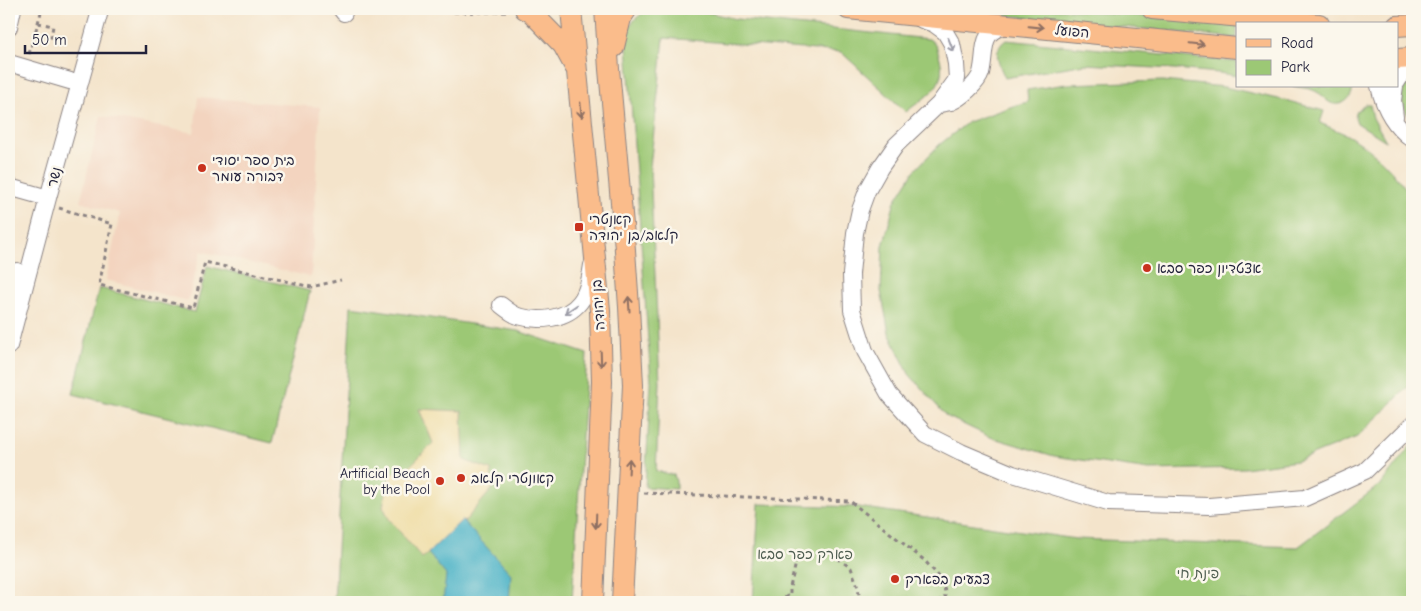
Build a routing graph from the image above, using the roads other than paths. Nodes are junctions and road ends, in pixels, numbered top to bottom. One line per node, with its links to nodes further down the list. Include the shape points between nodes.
1 (14, 9): 15 (street)
2 (90, 9): 24 (street, נשר)
3 (102, 9): 31 (street, נשר)
4 (571, 9): 22 (main road, בן יהודה)
5 (606, 9): 21 (main road)
6 (627, 9): 21 (main road, via 621,18)
7 (848, 9): 10 (main road, הפועל)
8 (1152, 9): 11 (main road)
9 (528, 10): 22 (main road, via 563,45)
10 (897, 14): 12 (main road, הפועל); 27 (street, one-way to 27, via 934,24 945,32 952,44 957,79)
11 (1296, 22)
12 (1011, 25): 16 (main road, הפועל, one-way to 16); 27 (street, via 992,31 987,39 981,74 975,84 952,101)
13 (1412, 25): 14 (main road)
14 (1398, 26)
15 (9, 27)
16 (1236, 48)
17 (1412, 58): 18 (main road)
18 (1398, 59)
19 (9, 63): 24 (street)
20 (1412, 63): 23 (street)
21 (609, 69): 38 (main road, one-way to 21, via 633,385)
22 (578, 75): 32 (main road, בן יהודה, one-way to 32)
23 (1398, 80)
24 (70, 81): 31 (street, נשר)
25 (1381, 88): 28 (street, via 1386,108)
26 (1396, 88): 28 (street, via 1393,100)
27 (939, 104): 36 (street, via 896,145 867,191 855,233 851,274 852,310 865,351 889,394 925,434 1013,474 1108,503 1209,506 1305,498 1365,471)
28 (1396, 124): 29 (street)
29 (1412, 139)
30 (9, 187): 31 (street)
31 (44, 199): 33 (street, נשר); 35 (street, נשר)
32 (594, 250): 34 (street, one-way to 34, via 586,291 571,310 558,316 529,318 516,316); 37 (main road, בן יהודה, one-way to 37, via 602,382)
33 (9, 300)
34 (501, 305)
35 (9, 346)
36 (1412, 425)
37 (593, 602)
38 (622, 602)

